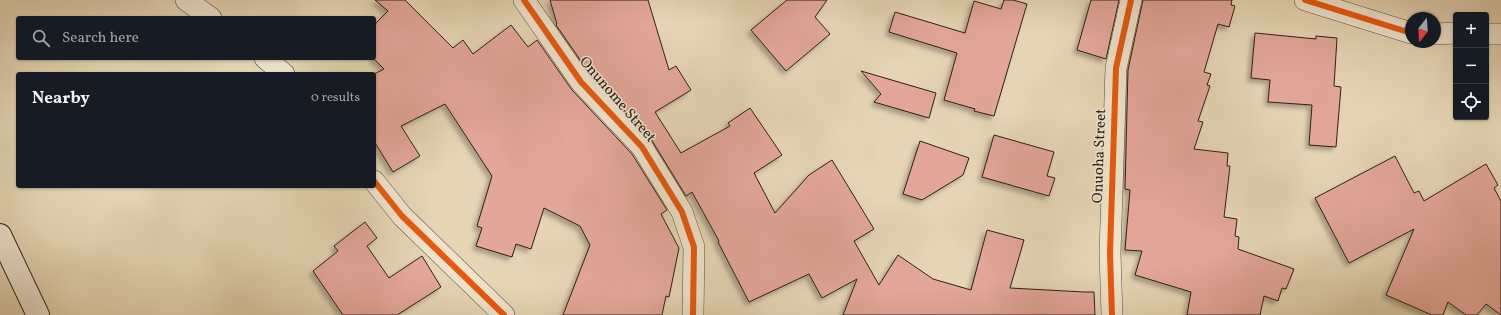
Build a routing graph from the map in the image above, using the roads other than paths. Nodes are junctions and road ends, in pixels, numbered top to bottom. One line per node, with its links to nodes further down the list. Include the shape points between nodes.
1 (186, 0): 5 (street)
2 (524, 0): 17 (street, Onunome Street, via 581,82 642,147 682,212 694,247)
3 (1131, 0): 18 (street, Onuoha Street, via 1116,68 1110,253)
4 (1304, 0): 6 (street)
5 (208, 16)
6 (1405, 31)
7 (1453, 33): 8 (street)
8 (1441, 34)
9 (1489, 34): 10 (street)
10 (1501, 34)
11 (267, 60): 12 (street)
12 (282, 72)
13 (376, 184): 16 (street, via 402,216)
14 (0, 235): 15 (main road)
15 (38, 315)
16 (504, 315)
17 (693, 315)
18 (1112, 315)

